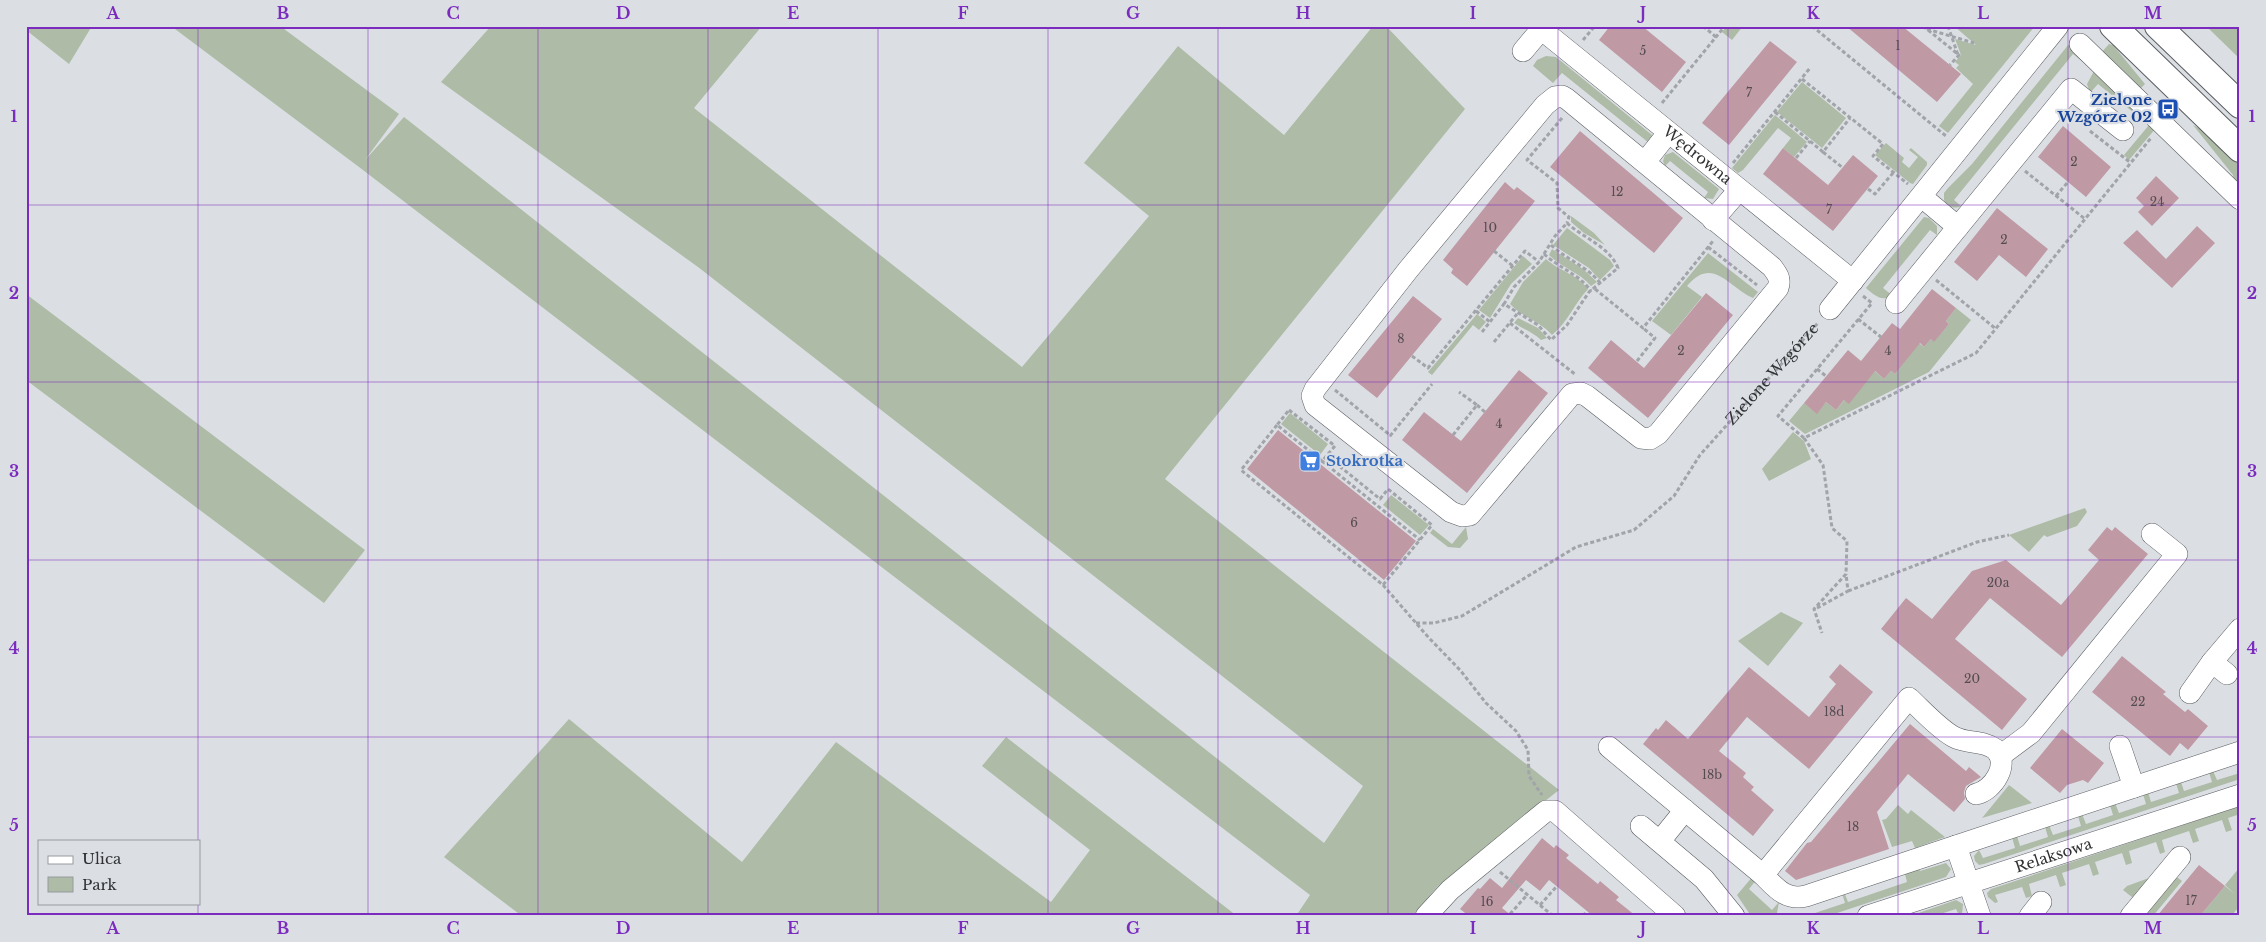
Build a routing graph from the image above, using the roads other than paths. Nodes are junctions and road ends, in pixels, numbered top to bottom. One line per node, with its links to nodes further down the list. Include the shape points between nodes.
1 (2058, 26): 13 (street, Zielone Wzgórze)
2 (2113, 26): 10 (main road)
3 (2158, 26): 7 (main road)
4 (1542, 28): 6 (street, Wędrowna); 9 (street, Wędrowna)
5 (2080, 44): 14 (street)
6 (1524, 51)
7 (2240, 105)
8 (2123, 130): 16 (street, via 2071,89)
9 (1668, 132): 11 (street); 12 (street, Wędrowna)
10 (2240, 149)
11 (1645, 162): 15 (street); 15 (street, via 1567,98 1562,96 1550,100 1408,270 1315,389 1312,396 1315,405 1452,512 1462,516 1470,515 1572,394 1581,393 1640,438 1650,439 1658,434 1780,283 1772,268)
12 (1738, 190): 15 (street); 17 (street, Wędrowna)
13 (1918, 193): 16 (street); 17 (street, Zielone Wzgórze)
14 (2240, 199)
15 (1718, 224)
16 (1958, 226): 18 (street)
17 (1856, 287): 19 (street, Zielone Wzgórze)
18 (1886, 305)
19 (1830, 309)
20 (2152, 534): 26 (street, via 2176,554 2031,733)
21 (2240, 630): 22 (street, via 2219,668)
22 (2190, 693)
23 (1609, 746): 30 (street)
24 (2120, 746): 27 (street)
25 (2240, 752): 27 (street)
26 (2000, 756): 28 (street, via 1997,779 1984,792); 35 (street, via 1987,744 1953,736 1909,698)
27 (2134, 787): 33 (street)
28 (1976, 794)
29 (2240, 795): 36 (street, Relaksowa)
30 (1685, 810): 32 (street); 35 (street)
31 (1641, 826): 32 (street)
32 (1660, 841): 39 (street, via 1704,879)
33 (1956, 846): 35 (street, via 1798,898 1785,895); 36 (street)
34 (2180, 857): 42 (street)
35 (1763, 875)
36 (1969, 883): 40 (street, Relaksowa); 41 (street)
37 (1426, 916): 38 (street, via 1450,890 1546,811 1555,811)
38 (1675, 916)
39 (1734, 916)
40 (1868, 916)
41 (1980, 916)
42 (2131, 916)

